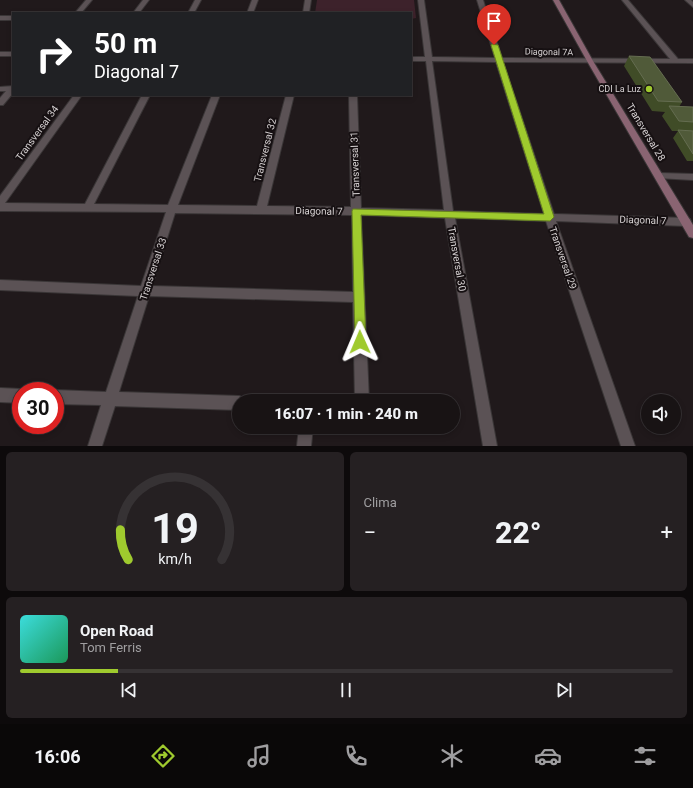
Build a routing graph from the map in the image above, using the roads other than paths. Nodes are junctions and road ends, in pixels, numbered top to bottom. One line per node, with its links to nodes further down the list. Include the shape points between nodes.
1 (89, 0): 12 (street)
2 (146, 0): 13 (street)
3 (198, 0): 14 (street)
4 (255, 0): 15 (street)
5 (308, 0): 16 (street)
6 (421, 0): 22 (street, Transversal 30)
7 (480, 0): 23 (street, Transversal 29)
8 (556, 0): 24 (main road, Transversal 28)
9 (625, 0): 25 (street)
10 (688, 0): 11 (street)
11 (693, 5)
12 (79, 12)
13 (137, 12)
14 (192, 12)
15 (250, 12)
16 (306, 12)
17 (0, 18): 18 (street)
18 (12, 18)
19 (0, 54): 20 (street)
20 (12, 54)
21 (412, 59): 22 (street, Diagonal 7A)
22 (428, 60): 23 (street, Diagonal 7A); 44 (street, Transversal 30)
23 (499, 60): 24 (street, Diagonal 7A); 45 (street, Transversal 29)
24 (590, 61): 25 (street, Diagonal 7A); 36 (main road, Transversal 28)
25 (676, 61): 26 (street, Diagonal 7A)
26 (693, 61)
27 (0, 89): 28 (street)
28 (12, 89)
29 (12, 90): 35 (street)
30 (77, 96): 38 (street, Transversal 34)
31 (145, 96): 40 (street)
32 (216, 96): 41 (street, Transversal 33)
33 (290, 96): 42 (street, Transversal 32)
34 (353, 96): 43 (street, Transversal 31)
35 (0, 103)
36 (660, 176): 37 (street); 46 (main road, Transversal 28)
37 (693, 177)
38 (0, 203)
39 (0, 207): 40 (street, Diagonal 7)
40 (88, 207): 41 (street, Diagonal 7)
41 (172, 208): 42 (street, Diagonal 7); 49 (street, Transversal 33)
42 (261, 210): 43 (street, Diagonal 7)
43 (356, 211): 44 (street, Diagonal 7); 50 (street, Transversal 31)
44 (449, 214): 45 (street, Diagonal 7); 60 (street, Transversal 30)
45 (550, 217): 46 (street, Diagonal 7); 61 (street, Transversal 29)
46 (686, 222): 47 (main road, Transversal 28)
47 (693, 234)
48 (0, 285): 49 (street)
49 (145, 291): 50 (street); 55 (street, Transversal 33)
50 (359, 297): 51 (street, Transversal 31)
51 (362, 394)
52 (0, 395): 53 (street)
53 (12, 396)
54 (64, 397): 55 (street)
55 (111, 398): 56 (street); 58 (street, Transversal 33)
56 (232, 403)
57 (305, 434): 59 (street)
58 (95, 446)
59 (304, 446)
60 (490, 446)
61 (628, 446)

